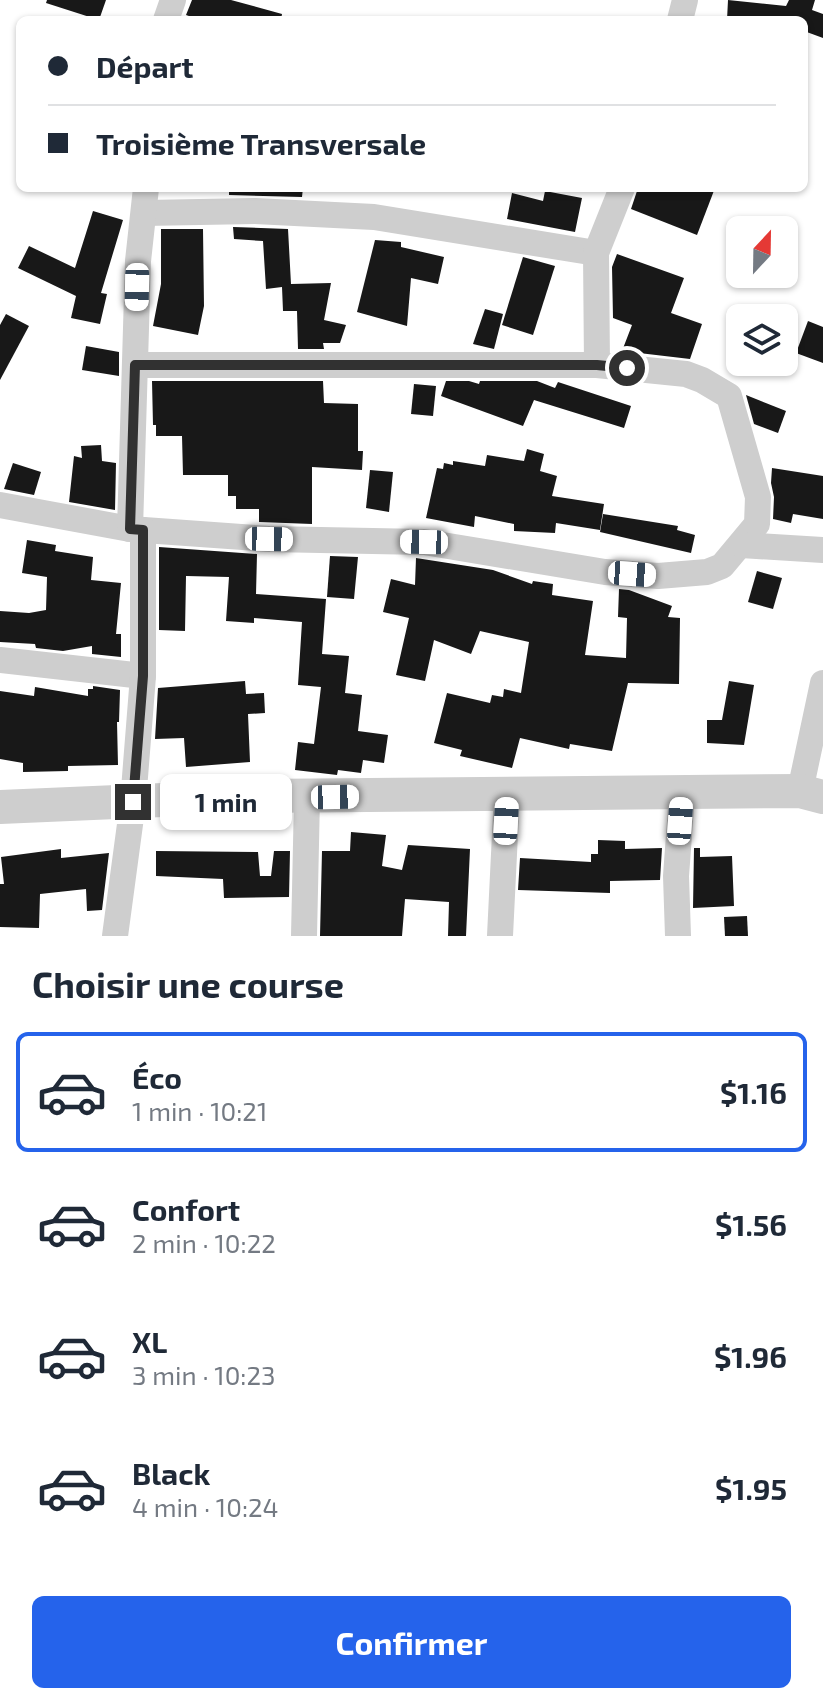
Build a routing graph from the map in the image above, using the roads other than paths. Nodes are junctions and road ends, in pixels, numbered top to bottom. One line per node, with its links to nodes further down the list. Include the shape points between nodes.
1 (620, 192): 3 (street)
2 (145, 200): 3 (street, via 374,217); 4 (street)
3 (596, 253): 5 (street)
4 (135, 365): 5 (street); 7 (street)
5 (597, 365): 8 (street, via 686,374 729,396 758,497 757,524)
6 (0, 505): 7 (street)
7 (136, 530): 8 (street, via 424,542 658,576 707,572 722,566); 11 (street)
8 (741, 545): 9 (street)
9 (823, 550)
10 (0, 660): 11 (street)
11 (143, 676): 17 (street)
12 (823, 683): 13 (street)
13 (813, 779): 15 (street)
14 (507, 793): 15 (street); 16 (street); 21 (street)
15 (682, 794): 22 (street)
16 (307, 798): 17 (street); 20 (street)
17 (133, 802): 18 (street); 19 (street)
18 (0, 807)
19 (115, 936)
20 (304, 936)
21 (500, 936)
22 (678, 936)

